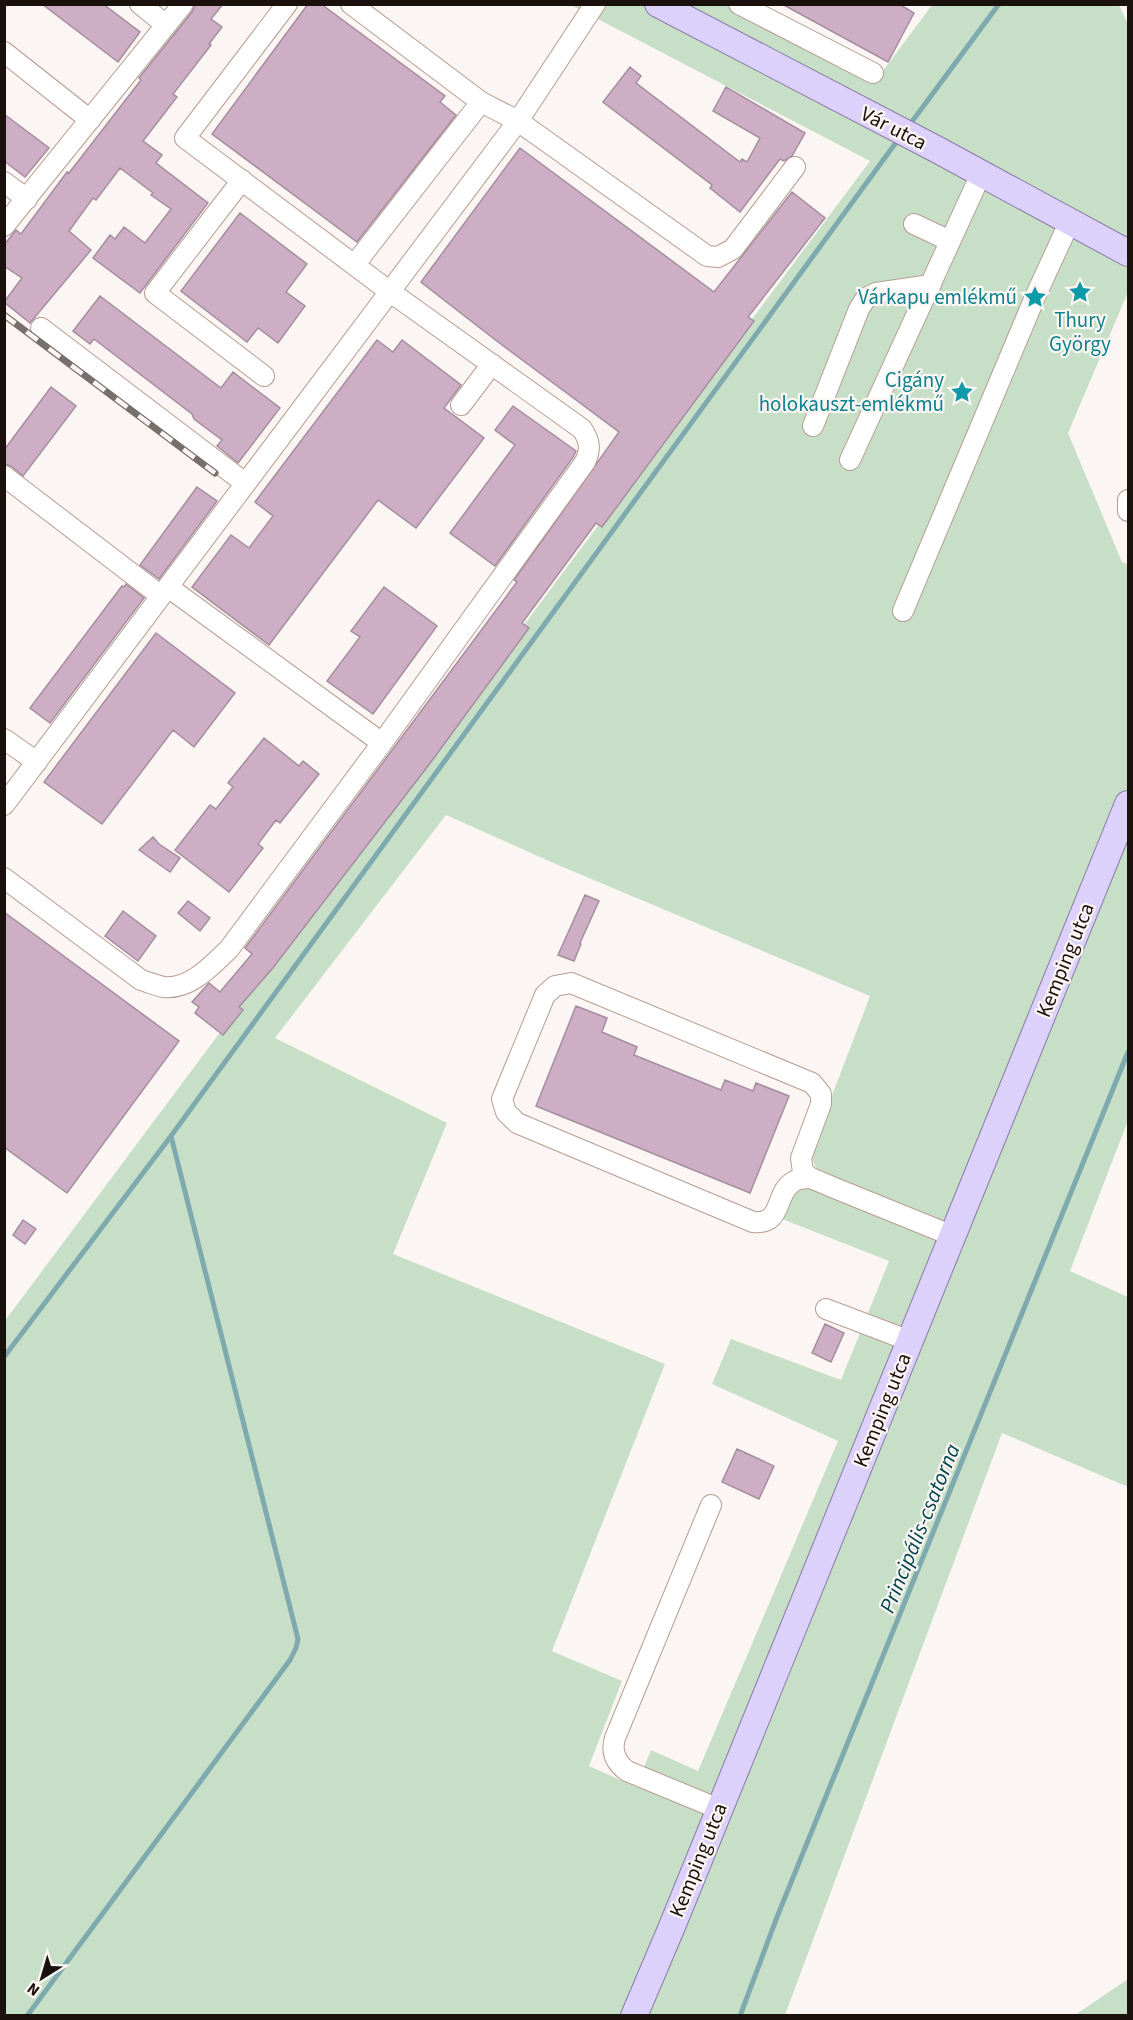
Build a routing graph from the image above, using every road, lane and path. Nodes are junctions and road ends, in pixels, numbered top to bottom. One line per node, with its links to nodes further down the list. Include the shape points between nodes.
1 (140, 4): 8 (street)
2 (183, 4): 8 (street)
3 (287, 4): 16 (street, via 185,138)
4 (351, 4): 11 (street)
5 (595, 4): 13 (street)
6 (658, 4): 15 (main road, Vár utca)
7 (739, 4): 10 (street)
8 (166, 25): 12 (street)
9 (4, 52): 12 (street)
10 (873, 73)
11 (481, 102): 13 (street); 24 (street)
12 (90, 120): 18 (street)
13 (518, 121): 14 (street, via 702,253 713,257 733,249); 26 (street)
14 (795, 167)
15 (981, 174): 19 (main road, Vár utca); 22 (street)
16 (242, 180): 24 (street); 29 (street, via 155,293)
17 (4, 182): 18 (street)
18 (27, 199): 21 (street)
19 (1070, 220): 23 (main road, Vár utca); 38 (street)
20 (914, 224): 22 (street)
21 (4, 226)
22 (951, 241): 25 (street)
23 (1128, 253)
24 (354, 264): 26 (street)
25 (931, 285): 31 (street, via 866,298); 32 (street)
26 (389, 291): 28 (street); 34 (street)
27 (41, 328): 34 (street)
28 (492, 364): 30 (street); 40 (street, via 582,429 588,438 588,454)
29 (264, 376)
30 (461, 405)
31 (813, 426)
32 (850, 460)
33 (4, 476): 37 (street)
34 (245, 483): 37 (street)
35 (1128, 500): 36 (street)
36 (1128, 511)
37 (165, 591): 40 (street); 41 (street)
38 (903, 611)
39 (4, 739): 41 (street)
40 (382, 743): 44 (street, via 229,949 185,984 165,987 141,980)
41 (37, 762): 43 (street)
42 (1128, 804): 46 (main road, Kemping utca)
43 (4, 805)
44 (4, 878)
45 (811, 1178): 45 (street, via 803,1172 801,1163 821,1104 821,1094 812,1083 571,983 555,986 545,995 502,1099 506,1112 517,1123 753,1222 773,1216 793,1181); 46 (street)
46 (952, 1236): 48 (main road, Kemping utca)
47 (826, 1310): 48 (street)
48 (910, 1341): 50 (main road, Kemping utca)
49 (711, 1505): 50 (street, via 615,1738 614,1750 617,1762 627,1771)
50 (718, 1809): 51 (main road, Kemping utca)
51 (634, 2016)

